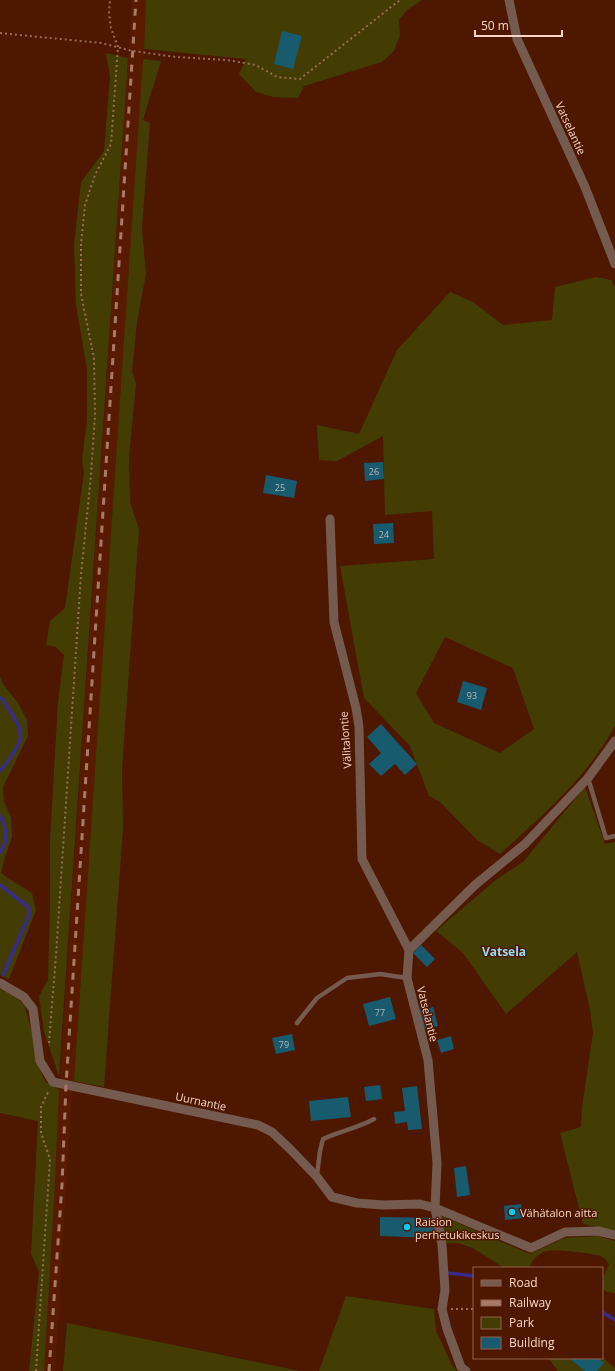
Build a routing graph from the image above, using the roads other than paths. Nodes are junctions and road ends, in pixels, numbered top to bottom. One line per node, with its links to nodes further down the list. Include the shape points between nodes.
1 (509, 0): 2 (street, Vatselantie, via 517,39 585,187)
2 (615, 264)
3 (330, 519): 7 (street, Välitalontie, via 334,622 356,708 358,728 362,859)
4 (615, 741): 5 (street)
5 (588, 778): 6 (lane, via 606,838); 7 (street, via 525,844 476,885)
6 (615, 836)
7 (409, 950): 8 (street, Vatselantie)
8 (407, 978): 10 (lane, via 380,974 347,978 317,998); 13 (street, Vatselantie, via 428,1060 437,1163)
9 (0, 983): 12 (street, Uurnantie, via 24,997 33,1008 40,1061 53,1082 258,1125 272,1132)
10 (297, 1023)
11 (374, 1119): 12 (lane, via 323,1139)
12 (317, 1177): 13 (street, Uurnantie, via 332,1197 357,1203 420,1204)
13 (435, 1208): 14 (street, Uurnantie, via 531,1248 565,1232 598,1231); 15 (street, Vatselantie, via 442,1245 445,1290 442,1309 461,1367)
14 (615, 1235)
15 (466, 1371)

